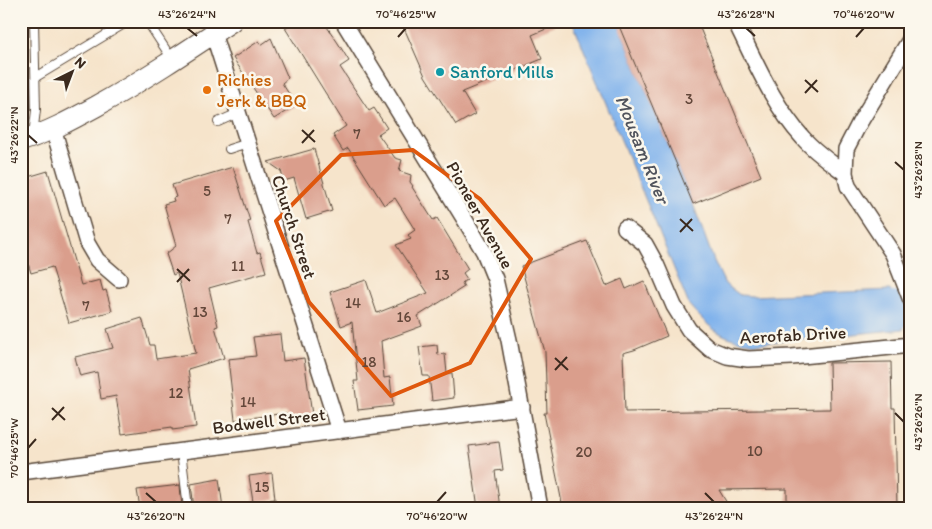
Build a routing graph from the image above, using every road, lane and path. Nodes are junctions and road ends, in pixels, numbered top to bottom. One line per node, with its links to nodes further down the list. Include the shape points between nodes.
1 (34, 21): 10 (lane)
2 (130, 21): 10 (lane)
3 (147, 21): 9 (lane)
4 (232, 21): 7 (street)
5 (343, 21): 22 (street, Pioneer Avenue, via 484,252 500,298)
6 (735, 21): 17 (street, via 769,90 790,121 821,156)
7 (213, 33): 9 (street); 11 (street, Church Street)
8 (911, 38): 17 (street, via 846,149)
9 (173, 60): 13 (street, via 113,97)
10 (36, 77): 14 (lane, via 36,110)
11 (238, 113): 12 (lane); 15 (street, Church Street)
12 (218, 122)
13 (53, 128): 14 (street); 19 (street, via 87,243 97,260)
14 (27, 139)
15 (248, 144): 16 (lane); 23 (street, Church Street)
16 (229, 149)
17 (845, 173): 20 (street, via 848,186 893,254)
18 (625, 228): 21 (street, Aerofab Drive, via 645,244 689,330 718,353 748,359)
19 (119, 279)
20 (911, 300)
21 (911, 345)
22 (522, 407): 23 (street, Bodwell Street); 27 (street, Pioneer Avenue)
23 (339, 431): 24 (street, Bodwell Street)
24 (181, 451): 25 (street, Bodwell Street); 26 (lane)
25 (21, 472)
26 (188, 508)
27 (540, 508)

